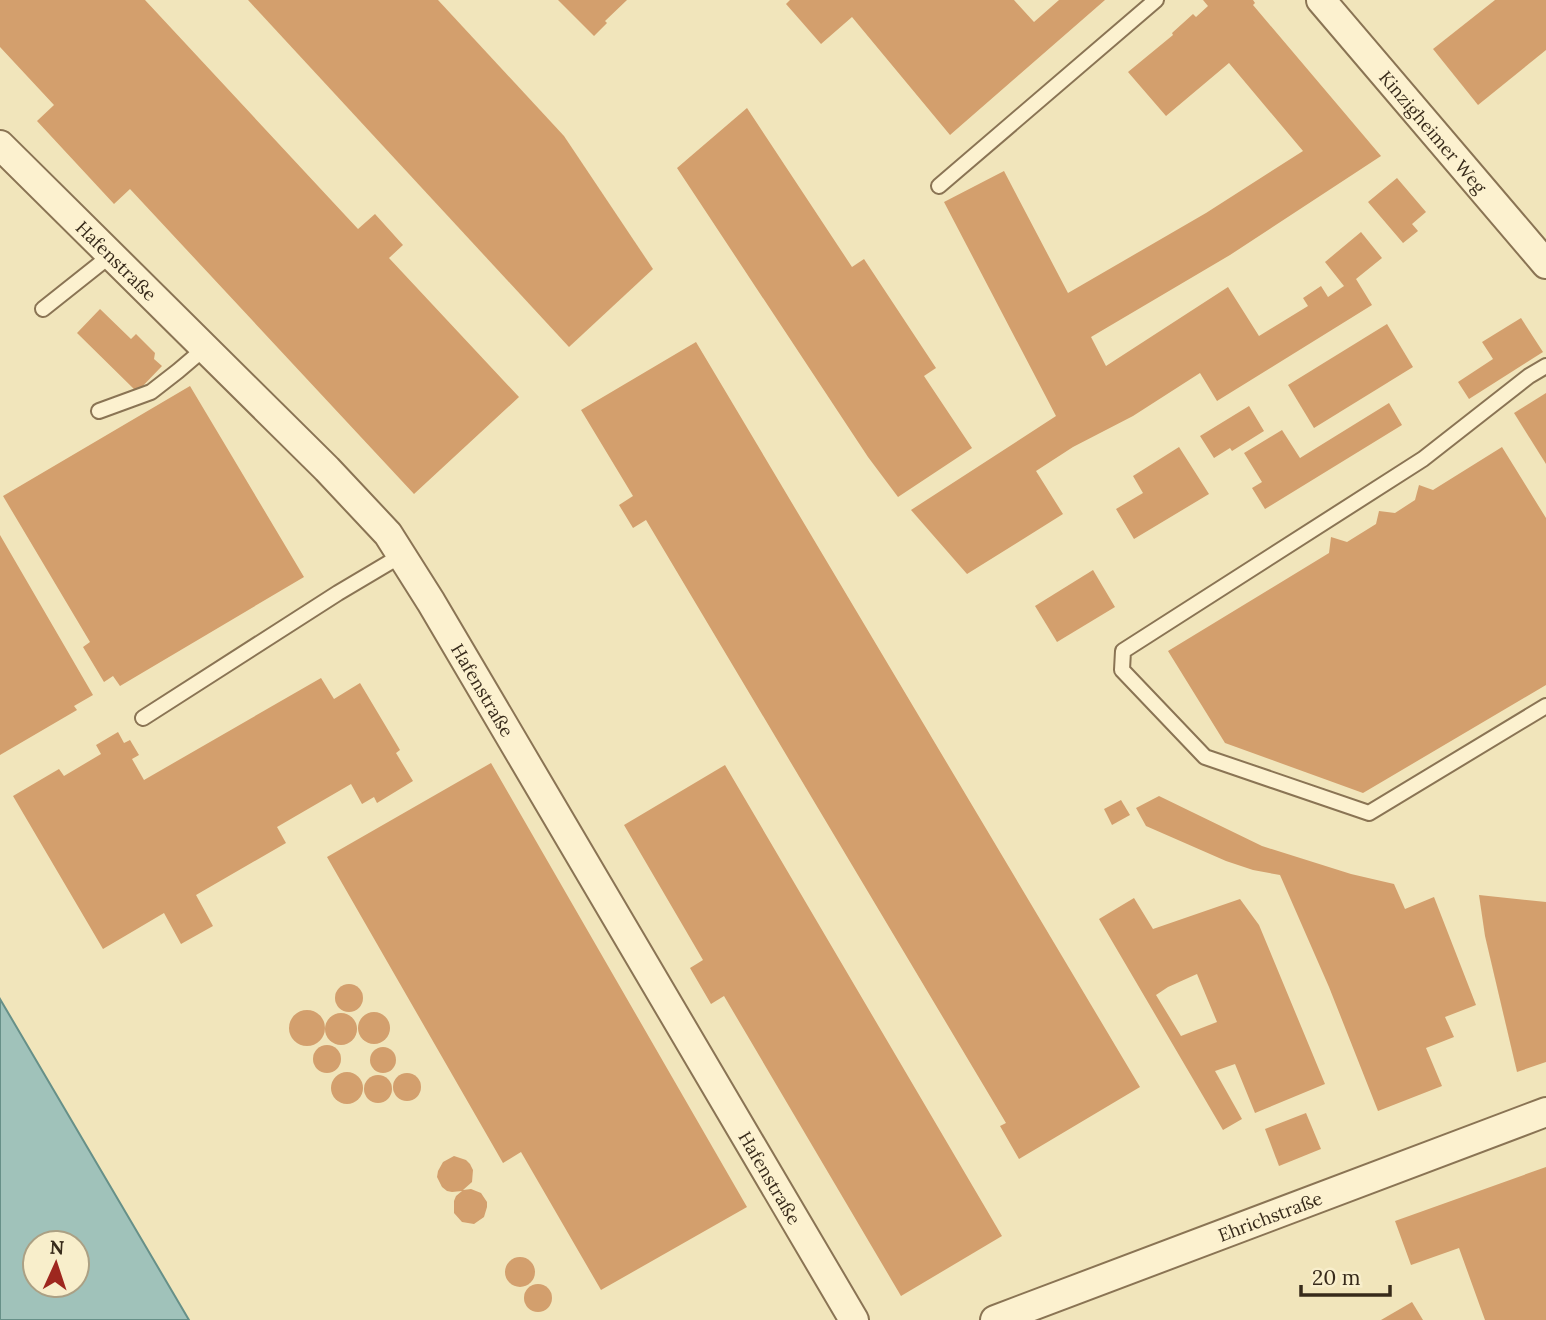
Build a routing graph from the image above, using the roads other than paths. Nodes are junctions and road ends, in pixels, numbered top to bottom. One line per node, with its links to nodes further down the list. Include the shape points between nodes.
1 (1156, 0): 4 (lane)
2 (1321, 0): 6 (street, Kinzigheimer Weg)
3 (0, 145): 5 (street, Hafenstraße)
4 (939, 186)
5 (111, 255): 7 (lane); 8 (street, Hafenstraße)
6 (1546, 264)
7 (43, 309)
8 (205, 348): 10 (lane, via 151,392); 11 (street, Hafenstraße, via 336,479)
9 (1546, 366): 12 (lane, via 1423,459 1123,651 1122,670 1205,757 1369,813)
10 (99, 411)
11 (402, 555): 13 (lane); 15 (street, Hafenstraße)
12 (1546, 706)
13 (143, 718)
14 (1546, 1112): 16 (street, Ehrichstraße)
15 (854, 1320)
16 (995, 1320)

